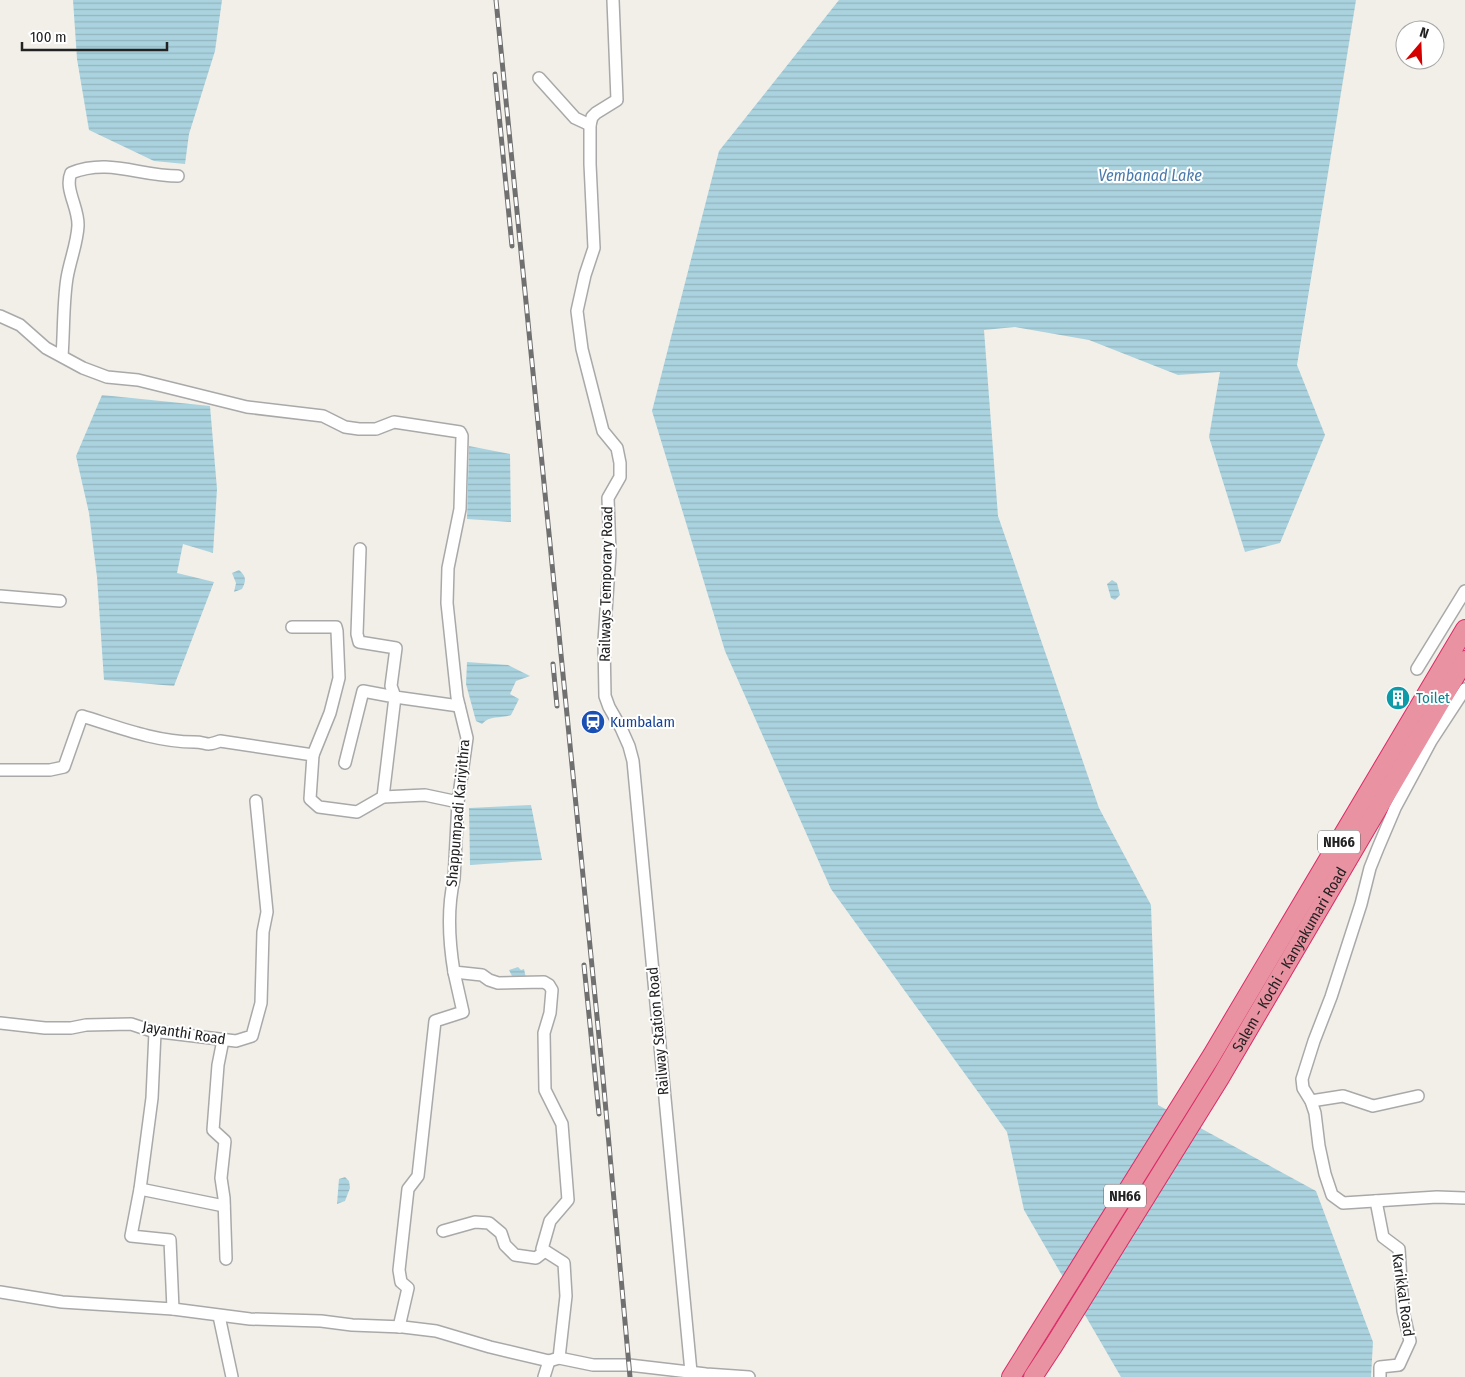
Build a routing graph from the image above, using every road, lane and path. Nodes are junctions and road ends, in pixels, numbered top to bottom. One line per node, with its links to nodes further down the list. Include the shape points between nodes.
1 (613, 0): 3 (street, via 617,100 592,117)
2 (539, 78): 3 (street, via 575,118)
3 (590, 125): 16 (street, Railways Temporary Road, via 594,248 584,275 577,311 582,349 603,431 617,448 620,470 620,477 608,498 610,553 604,641)
4 (178, 176): 6 (street, via 160,176 108,166 71,173 69,187 78,223 66,281)
5 (0, 316): 6 (street, via 20,325 46,348)
6 (62, 356): 18 (street, Shappumpadi Kariyithra, via 107,377 138,380 247,407 323,416 345,427 376,429 394,422 460,432 460,509 448,568 447,603)
7 (360, 549): 17 (street, via 357,634 359,642 396,648 391,686)
8 (1465, 591): 14 (street)
9 (0, 596): 10 (street)
10 (60, 601)
11 (292, 627): 19 (street, via 336,628 337,631 338,678 330,713)
12 (1465, 629): 47 (highway, Salem - Kochi - Kanyakumari Road / NH66, via 1212,1055)
13 (1465, 660): 48 (highway, Salem - Kochi - Kanyakumari Road / NH66, via 1220,1078)
14 (1417, 669)
15 (1465, 690): 30 (street, via 1431,740 1395,808 1370,868 1302,1079 1303,1088)
16 (605, 696): 43 (street, Railway Station Road, via 608,707 622,728 633,761)
17 (395, 697): 18 (street); 20 (street, via 363,691); 22 (street)
18 (459, 706): 24 (street, Shappumpadi Kariyithra, via 467,738)
19 (313, 755): 21 (street, via 220,741 209,746 183,743 82,716 64,767); 22 (street, via 310,798 319,807 357,812)
20 (345, 763)
21 (0, 770)
22 (383, 797): 24 (street, via 425,795)
23 (256, 801): 28 (street, Jayanthi Road, via 267,912 263,932 261,1003 252,1036 236,1041)
24 (458, 802): 25 (street, Shappumpadi Kariyithra, via 449,943)
25 (454, 972): 36 (street, via 482,975 498,983 544,982 552,990 544,1039 545,1090 562,1124 568,1200 550,1221 542,1249); 41 (street, Shappumpadi Kariyithra, via 463,1012 435,1022 418,1176 408,1189 400,1270 401,1282 408,1288)
26 (0, 1023): 27 (street, Jayanthi Road, via 45,1028 131,1024)
27 (155, 1032): 28 (street, Jayanthi Road); 31 (street, via 152,1098)
28 (224, 1040): 34 (street, via 218,1065 213,1130 225,1141 221,1178)
29 (1418, 1096): 30 (street, via 1373,1106 1343,1096)
30 (1311, 1100): 33 (street, via 1332,1195 1343,1203)
31 (140, 1190): 34 (street); 39 (street, via 131,1236 170,1240)
32 (1465, 1198): 33 (street)
33 (1376, 1201): 49 (street, Karikkal Road, via 1383,1237 1399,1249 1403,1311 1410,1341 1399,1365 1380,1367)
34 (224, 1206): 37 (street)
35 (443, 1231): 36 (street, via 475,1222 489,1223 501,1233 505,1245 515,1255 536,1258)
36 (545, 1250): 42 (street, via 564,1263 566,1296)
37 (226, 1259)
38 (0, 1292): 39 (street, via 62,1302)
39 (173, 1309): 40 (street)
40 (219, 1316): 41 (street); 44 (street)
41 (400, 1327): 42 (street, via 436,1331 490,1347)
42 (554, 1360): 43 (street); 45 (street)
43 (691, 1372): 46 (street)
44 (232, 1377)
45 (544, 1377)
46 (749, 1377)
47 (1011, 1377)
48 (1033, 1377)
49 (1380, 1377)

